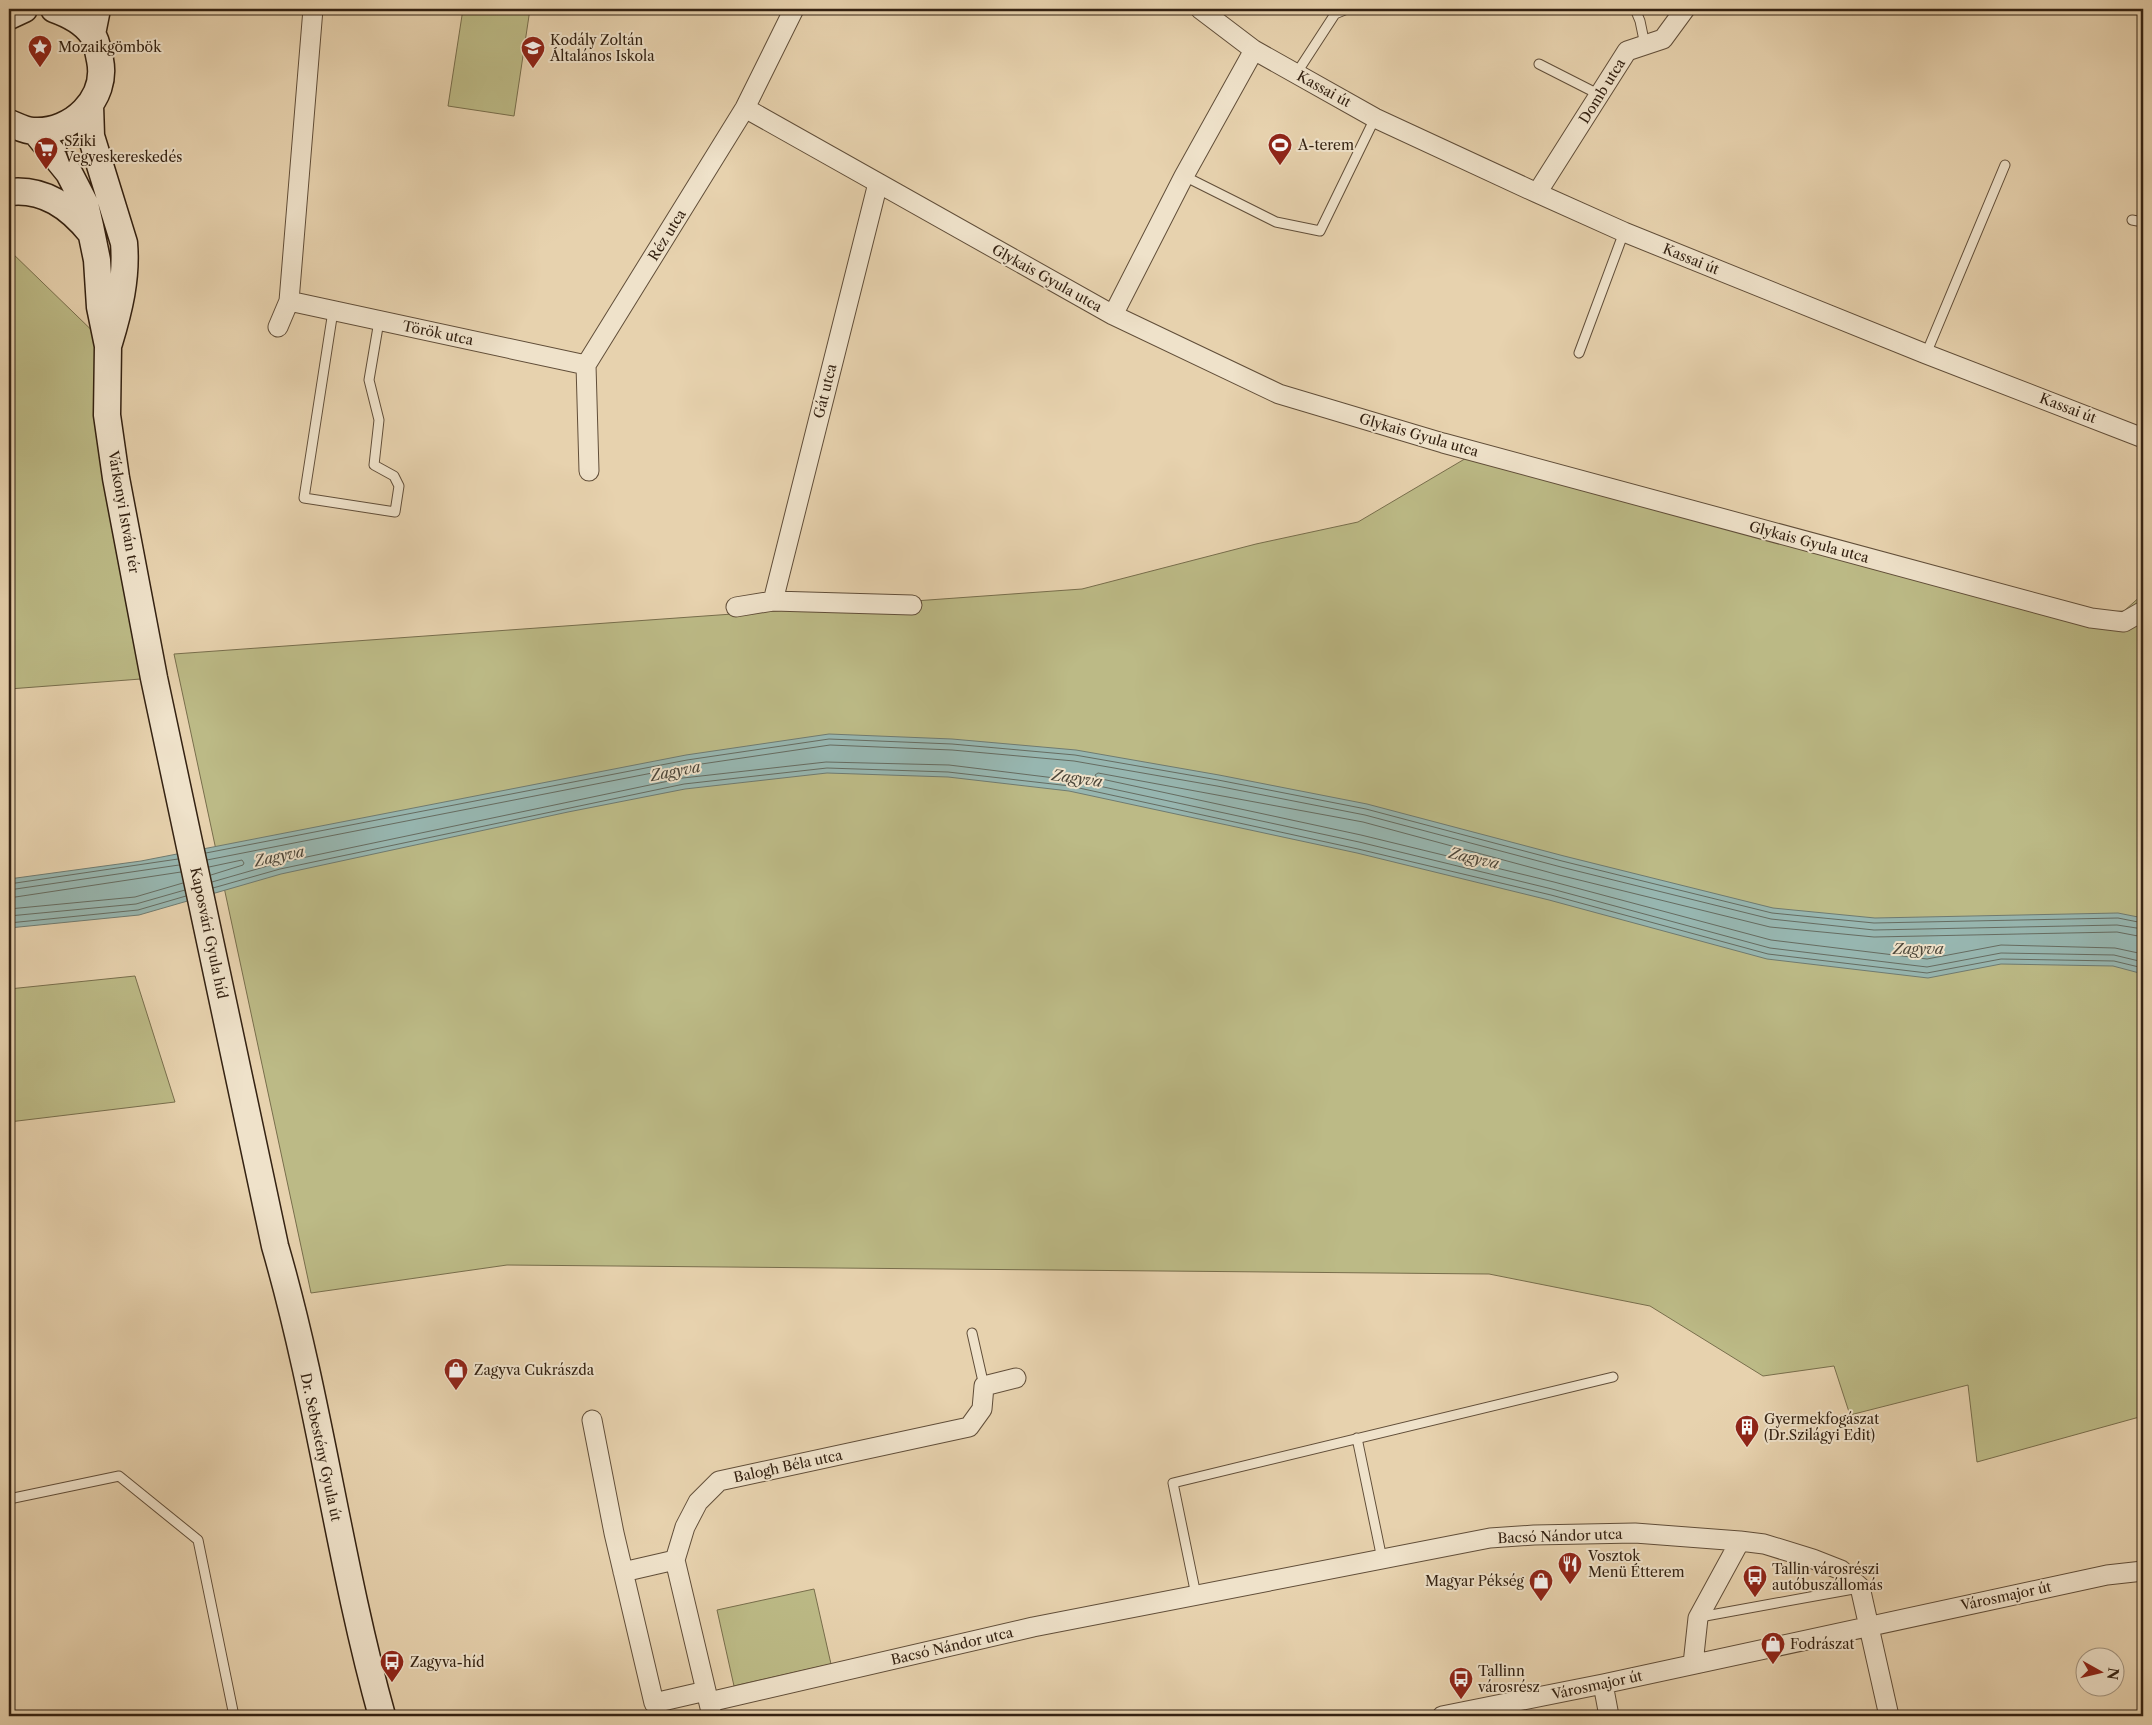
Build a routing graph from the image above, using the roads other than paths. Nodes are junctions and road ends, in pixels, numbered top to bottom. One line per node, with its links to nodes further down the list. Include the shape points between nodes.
1 (24, 9): 9 (street)
2 (54, 9): 10 (street)
3 (313, 9): 29 (street)
4 (794, 9): 17 (street, Réz utca)
5 (1200, 9): 12 (street, Kassai út)
6 (1347, 9): 14 (lane, via 1335,14)
7 (1635, 9): 11 (lane)
8 (1685, 9): 11 (street, Domb utca, via 1663,39)
9 (9, 16)
10 (94, 21): 16 (street, via 101,66 99,87)
11 (1645, 45): 15 (street, Domb utca, via 1627,51)
12 (1254, 50): 14 (street, Kassai út); 21 (street)
13 (1538, 64): 15 (lane)
14 (1296, 74): 18 (street, Kassai út)
15 (1600, 95): 24 (street, Domb utca)
16 (90, 105): 19 (street, via 75,120 56,129); 34 (street, Várkonyi István tér, via 91,136 124,243 125,256 121,306)
17 (745, 108): 22 (street, Glykais Gyula utca); 37 (street, Réz utca)
18 (1375, 118): 21 (lane, via 1320,231 1276,222); 24 (street, Kassai út)
19 (19, 131): 28 (street, Várkonyi István tér, via 69,173 85,204)
20 (2006, 165): 36 (lane)
21 (1184, 176): 31 (street)
22 (878, 183): 31 (street, Glykais Gyula utca); 40 (street, Gát utca)
23 (9, 192): 28 (street, via 39,194 60,203)
24 (1537, 194): 27 (street, Kassai út)
25 (2132, 220): 26 (lane)
26 (2143, 222)
27 (1624, 232): 35 (lane); 36 (street, Kassai út)
28 (92, 233): 34 (street, Várkonyi István tér)
29 (289, 301): 30 (street, Török utca); 33 (street)
30 (333, 311): 32 (street, Török utca); 32 (lane, via 304,498 395,512 399,486 394,476 374,465 379,420 369,380)
31 (1113, 315): 43 (street, Glykais Gyula utca, via 1279,394 1443,443 2091,618 2124,622)
32 (379, 320): 37 (street, Török utca)
33 (278, 327)
34 (108, 346): 44 (street, Várkonyi István tér, via 107,415)
35 (1579, 353)
36 (1926, 354): 38 (street, Kassai út)
37 (586, 365): 39 (street)
38 (2143, 438)
39 (589, 471)
40 (773, 600): 41 (street); 42 (street)
41 (912, 604)
42 (736, 607)
43 (2143, 611)
44 (155, 683): 45 (street, Kaposvári Gyula híd)
45 (261, 1178): 66 (street, Dr. Sebestény Gyula út)
46 (972, 1332): 49 (lane)
47 (1613, 1377): 51 (lane)
48 (1016, 1378): 49 (street)
49 (984, 1386): 55 (street, Balogh Béla utca, via 982,1409 970,1427 719,1481 698,1502 685,1527)
50 (592, 1420): 57 (street)
51 (1357, 1438): 54 (lane); 59 (lane, via 1172,1483)
52 (9, 1499): 65 (lane, via 118,1476 198,1540)
53 (1740, 1541): 54 (street, Bacsó Nándor utca, via 1635,1534 1534,1535 1490,1538); 58 (street, via 1764,1544 1841,1570); 60 (street)
54 (1382, 1559): 59 (street, Bacsó Nándor utca)
55 (675, 1560): 57 (street); 64 (street)
56 (2143, 1571): 61 (street, Városmajor út, via 2107,1575)
57 (623, 1572): 64 (street, Bacsó Nándor utca, via 654,1703)
58 (1860, 1588): 60 (lane); 61 (street)
59 (1196, 1595): 64 (street, Bacsó Nándor utca, via 1033,1627)
60 (1698, 1618): 62 (street)
61 (1869, 1625): 62 (street, Városmajor út); 69 (street)
62 (1693, 1664): 63 (street, Városmajor út)
63 (1603, 1684): 67 (street, Városmajor út); 68 (street)
64 (709, 1703)
65 (234, 1716)
66 (382, 1716)
67 (1442, 1716)
68 (1609, 1716)
69 (1889, 1716)

